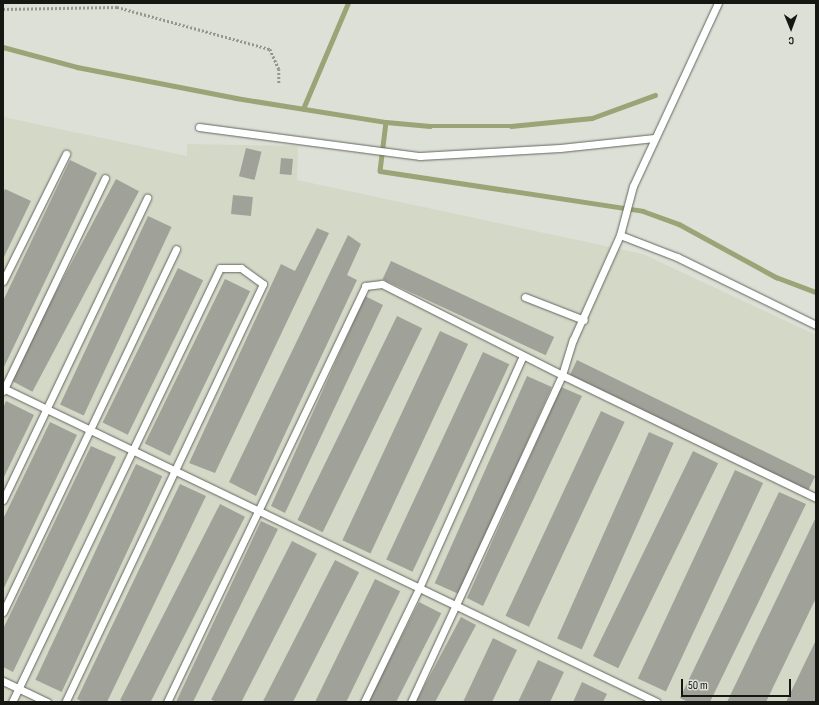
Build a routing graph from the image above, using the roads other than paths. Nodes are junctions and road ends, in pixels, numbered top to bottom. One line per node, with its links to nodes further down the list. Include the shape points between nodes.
1 (718, 3): 3 (lane)
2 (199, 127): 3 (lane, via 420,156 560,148)
3 (654, 138): 7 (lane, via 633,186)
4 (66, 154): 9 (lane)
5 (105, 178): 15 (lane)
6 (148, 198): 16 (lane)
7 (620, 235): 11 (lane); 12 (lane, via 676,257)
8 (176, 249): 17 (lane)
9 (3, 282)
10 (526, 297): 11 (lane)
11 (584, 320): 14 (lane)
12 (816, 325)
13 (523, 356): 14 (lane); 22 (lane, via 382,284 365,286); 23 (lane)
14 (562, 375): 20 (lane); 24 (lane)
15 (3, 389): 16 (lane)
16 (46, 409): 17 (lane); 21 (lane)
17 (90, 430): 18 (lane); 25 (lane)
18 (133, 450): 19 (lane); 19 (lane, via 220,268 241,268 263,284); 27 (lane)
19 (175, 470): 22 (lane); 30 (lane)
20 (816, 498)
21 (3, 500)
22 (258, 511): 23 (lane); 31 (lane)
23 (420, 588): 24 (lane); 32 (lane)
24 (457, 606): 33 (lane); 34 (lane)
25 (3, 612)
26 (3, 681): 27 (lane)
27 (19, 689): 28 (lane); 29 (lane)
28 (12, 702)
29 (47, 702)
30 (65, 702)
31 (167, 702)
32 (364, 702)
33 (411, 702)
34 (658, 702)

